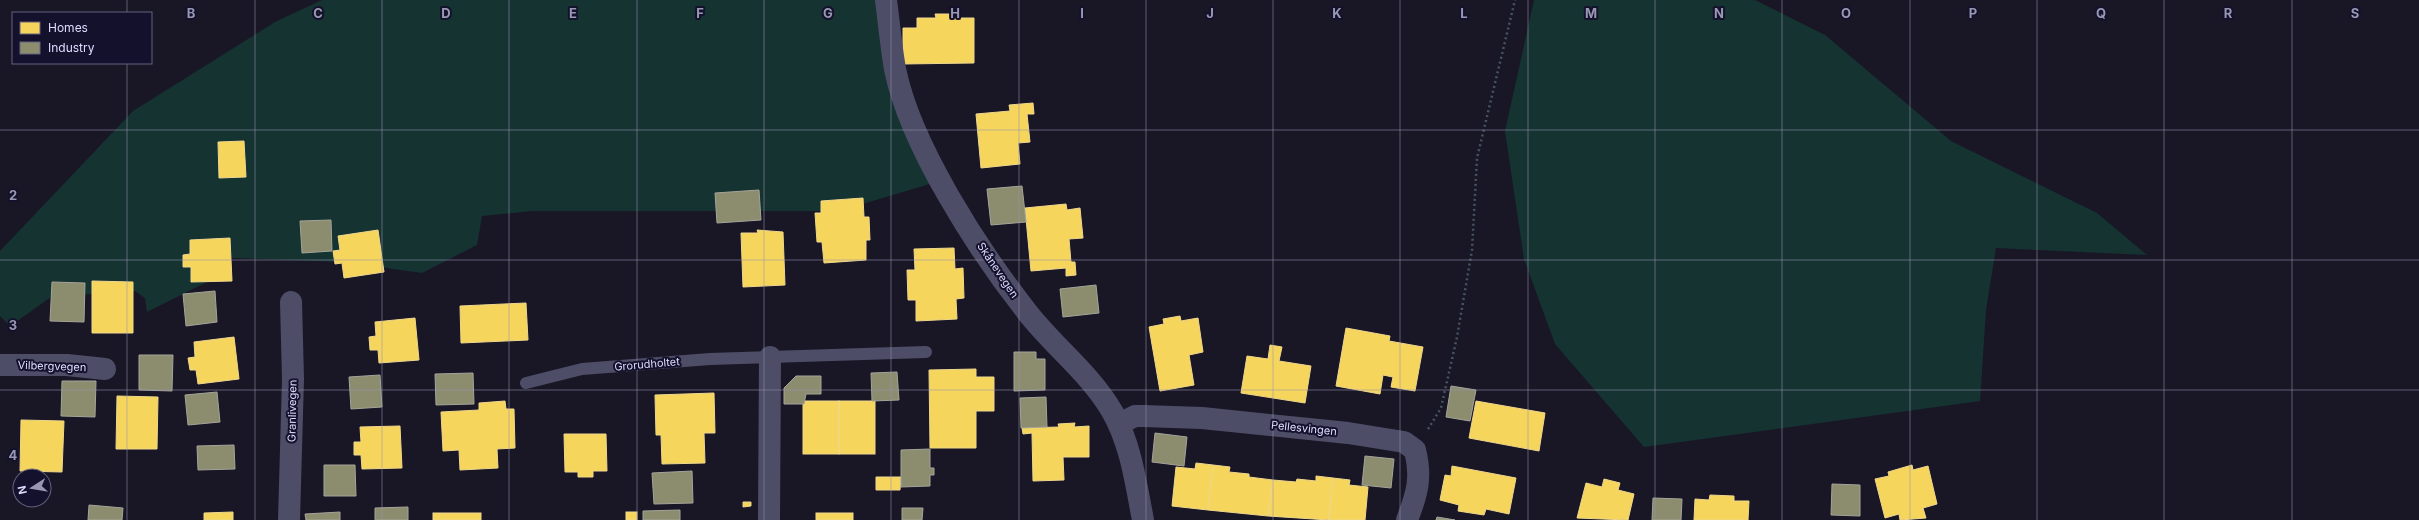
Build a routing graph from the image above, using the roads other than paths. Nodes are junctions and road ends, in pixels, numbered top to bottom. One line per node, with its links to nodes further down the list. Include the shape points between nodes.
1 (886, 0): 8 (street, Skånevegen, via 895,69 905,103 924,147 958,209 1027,313 1087,377)
2 (291, 302): 9 (street, Granlivegen, via 293,379)
3 (926, 352): 4 (lane, Grorudholtet)
4 (770, 357): 7 (lane, Grorudholtet, via 582,369); 10 (street)
5 (0, 365): 6 (street, Vilbergvegen, via 67,365)
6 (104, 369)
7 (526, 383)
8 (1119, 424): 11 (street, Skånevegen, via 1133,469); 12 (street, Pellesvingen, via 1136,416 1202,418 1348,433 1404,442 1415,450 1420,467 1416,495)
9 (289, 520)
10 (769, 520)
11 (1143, 520)
12 (1407, 520)

